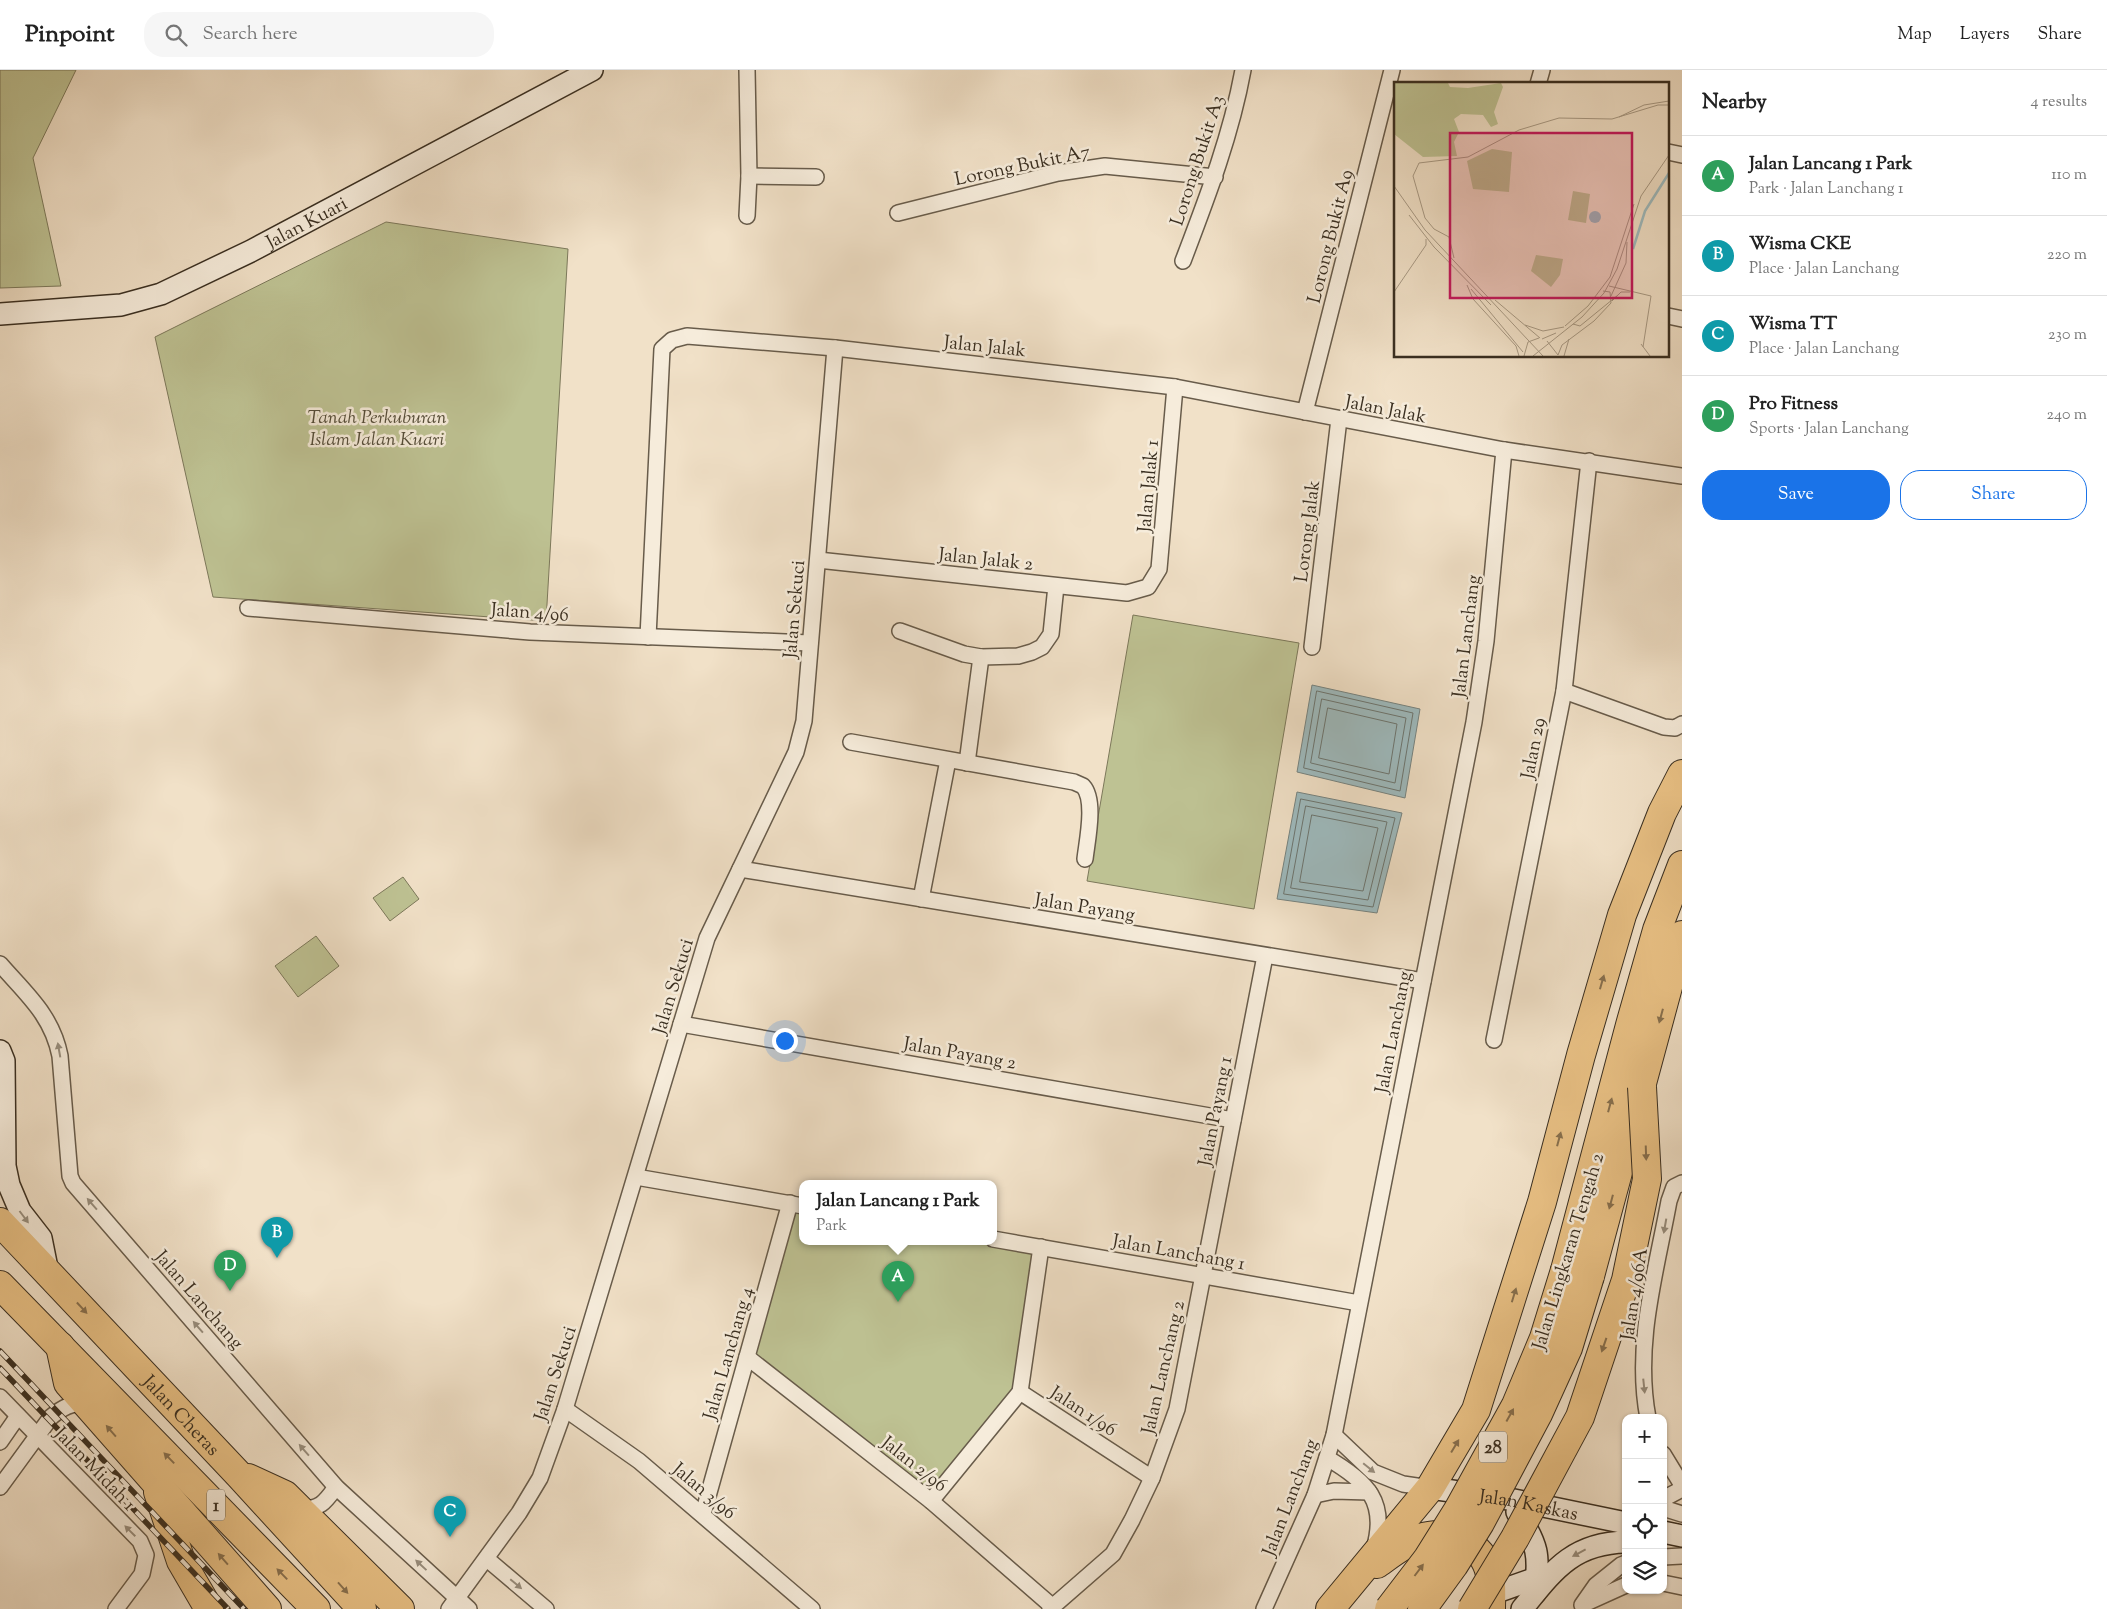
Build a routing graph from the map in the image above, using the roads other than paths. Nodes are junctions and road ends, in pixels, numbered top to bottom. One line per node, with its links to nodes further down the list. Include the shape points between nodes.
1 (592, 70): 11 (street, Jalan Kuari, via 251,251 161,294 121,305)
2 (747, 70): 5 (street)
3 (1243, 70): 7 (street, Lorong Bukit A3, via 1236,107)
4 (1392, 70): 14 (street, Lorong Bukit A9)
5 (749, 176): 6 (street); 9 (street)
6 (816, 177)
7 (1215, 177): 8 (street, Lorong Bukit A7, via 1105,166 1058,173); 10 (street, Lorong Bukit A3)
8 (898, 213)
9 (747, 216)
10 (1183, 261)
11 (0, 314)
12 (835, 348): 13 (street, Jalan Jalak); 19 (street, Jalan Sekuci); 24 (street, Jalan Jalak, via 687,336 672,340 662,348)
13 (1175, 387): 14 (street, Jalan Jalak); 21 (street, Jalan Jalak 1, via 1159,570)
14 (1305, 412): 15 (street, Jalan Jalak)
15 (1339, 419): 16 (street, Jalan Jalak); 26 (street, Lorong Jalak)
16 (1504, 450): 17 (street, Jalan Jalak); 41 (street, Jalan Lanchang, via 1477,704)
17 (1589, 461): 18 (street, Jalan Jalak); 28 (street, Jalan 29)
18 (1682, 476)
19 (818, 560): 20 (street, Jalan Jalak 2); 25 (street, Jalan Sekuci)
20 (1056, 586): 21 (street, Jalan Jalak 2, via 1127,594); 27 (street, via 1051,634 1042,647 1018,656)
21 (1148, 587)
22 (248, 608): 24 (street, Jalan 4/96, via 530,632)
23 (900, 631): 27 (street)
24 (648, 637): 25 (street, Jalan 4/96)
25 (810, 643): 36 (street, Jalan Sekuci, via 804,721 796,752)
26 (1312, 647)
27 (981, 657): 32 (street)
28 (1564, 691): 29 (street, via 1664,727 1675,728); 43 (street, Jalan 29)
29 (1682, 724)
30 (851, 742): 31 (street)
31 (948, 760): 32 (street); 37 (street)
32 (967, 763): 34 (street, via 1083,786 1089,797 1090,810)
33 (1682, 774): 76 (highway, one-way to 33, via 1476,1410 1542,1202 1622,915 1662,813)
34 (1086, 859)
35 (1682, 865): 38 (highway, Jalan Lingkaran Tengah 2 / 28)
36 (740, 869): 37 (street, Jalan Payang); 42 (street, Jalan Sekuci, via 707,938)
37 (921, 899): 39 (street, Jalan Payang)
38 (1669, 933): 45 (highway, Jalan Lingkaran Tengah 2 / 28, one-way to 45); 119 (highway, Jalan Lingkaran Tengah 2 / 28, one-way to 38, bridge, via 1428,1558 1458,1510 1516,1405 1544,1338 1630,1025)
39 (1265, 956): 41 (street, Jalan Payang); 46 (street, Jalan Payang 1)
40 (0, 964): 75 (street, Jalan Lanchang, one-way to 40, via 73,1183 56,1037 46,1017)
41 (1423, 981): 56 (street, Jalan Lanchang)
42 (681, 1024): 46 (street, Jalan Payang 2); 47 (street, Jalan Sekuci)
43 (1494, 1040)
44 (0, 1051): 53 (street, one-way to 53, via 4,1061 5,1166 9,1185 20,1211 41,1238)
45 (1642, 1087): 105 (highway, one-way to 105, bridge, via 1647,1179 1626,1280 1580,1417); 120 (highway, Jalan Lingkaran Tengah 2 / 28, one-way to 120, bridge, via 1568,1348 1538,1414 1480,1523)
46 (1233, 1120): 54 (street, Jalan Payang 1)
47 (636, 1176): 49 (street); 62 (street, Jalan Sekuci)
48 (1682, 1183): 63 (street, Jalan 4/96A, one-way to 63, via 1674,1187 1669,1201 1649,1301 1643,1379)
49 (796, 1204): 58 (street, Jalan Lanchang 4)
50 (0, 1222): 53 (highway, Jalan Cheras / 1)
51 (997, 1240): 52 (street, Jalan Lanchang 1)
52 (1042, 1247): 54 (street, Jalan Lanchang 1); 59 (street)
53 (48, 1273): 70 (highway, Jalan Cheras / 1, one-way to 70)
54 (1202, 1275): 56 (street, Jalan Lanchang 1); 71 (street, Jalan Lanchang 2, via 1176,1409)
55 (0, 1285): 57 (highway, Jalan Cheras / 1)
56 (1359, 1303): 66 (street, Jalan Lanchang)
57 (60, 1346): 61 (highway, via 68,1383); 111 (highway, Jalan Cheras / 1, one-way to 57)
58 (747, 1357): 82 (street, Jalan 2/96); 86 (street, Jalan Lanchang 4)
59 (1020, 1392): 71 (street, Jalan 1/96); 82 (street)
60 (0, 1397): 64 (street, Jalan Midah 1)
61 (86, 1402): 65 (street, via 61,1409); 72 (highway, one-way to 61)
62 (565, 1409): 86 (street, Jalan 3/96, via 639,1461); 97 (street, Jalan Sekuci, via 540,1478)
63 (1647, 1414)
64 (18, 1416): 65 (street, Jalan Midah 1); 67 (street)
65 (37, 1434): 74 (street); 108 (street, Jalan Midah 1, one-way to 65, via 142,1574 146,1555 140,1541)
66 (1334, 1435): 68 (street, Jalan Lanchang); 76 (street, one-way to 76, via 1373,1472 1403,1484)
67 (0, 1442)
68 (1327, 1458): 78 (street, via 1346,1469); 79 (street, Jalan Lanchang)
69 (1666, 1459): 73 (street)
70 (240, 1475): 83 (highway, via 285,1495); 112 (highway, Jalan Cheras / 1, one-way to 112)
71 (1152, 1478): 107 (street, Jalan Lanchang 2, via 1113,1554)
72 (154, 1481): 109 (highway, via 181,1561); 110 (highway, one-way to 72)
73 (1682, 1485)
74 (0, 1486)
75 (336, 1487): 83 (street, via 326,1502 314,1509); 104 (street, Jalan Lanchang, one-way to 75)
76 (1430, 1488): 81 (street, Jalan Kaskas); 99 (highway)
77 (1682, 1488): 80 (street)
78 (1369, 1492): 79 (street, via 1334,1491); 99 (street, via 1377,1504 1378,1533)
79 (1315, 1495): 117 (street, Jalan Lanchang)
80 (1667, 1497)
81 (1509, 1498): 88 (street, Jalan Kaskas); 103 (street, via 1536,1545)
82 (931, 1500): 107 (street, Jalan 2/96)
83 (301, 1509): 113 (highway)
84 (1667, 1509): 87 (street)
85 (1622, 1512): 88 (street)
86 (703, 1514): 116 (street, Jalan 3/96)
87 (1682, 1514)
88 (1597, 1517): 89 (street, Jalan Kaskas)
89 (1622, 1522)
90 (1667, 1533): 91 (street)
91 (1682, 1536)
92 (1622, 1542): 103 (street, one-way to 103, via 1592,1546 1570,1558)
93 (1667, 1545): 94 (street)
94 (1682, 1547)
95 (1682, 1556): 96 (street)
96 (1667, 1557)
97 (487, 1559): 104 (street, Jalan Sekuci); 115 (street, one-way to 115)
98 (1622, 1565): 106 (street, via 1596,1586)
99 (1363, 1569): 105 (highway, via 1421,1538 1446,1536 1463,1539 1479,1553 1490,1573); 118 (highway)
100 (1667, 1583): 102 (street)
101 (1622, 1587): 106 (street)
102 (1682, 1587)
103 (1536, 1588): 105 (street)
104 (453, 1604): 114 (street, Jalan Lanchang)
105 (1482, 1605)
106 (1580, 1607)
107 (1051, 1608)
108 (116, 1609)
109 (209, 1609)
110 (267, 1609)
111 (316, 1609)
112 (362, 1609)
113 (400, 1609)
114 (469, 1609)
115 (546, 1609)
116 (812, 1609)
117 (1264, 1609)
118 (1330, 1609)
119 (1389, 1609)
120 (1422, 1609)

